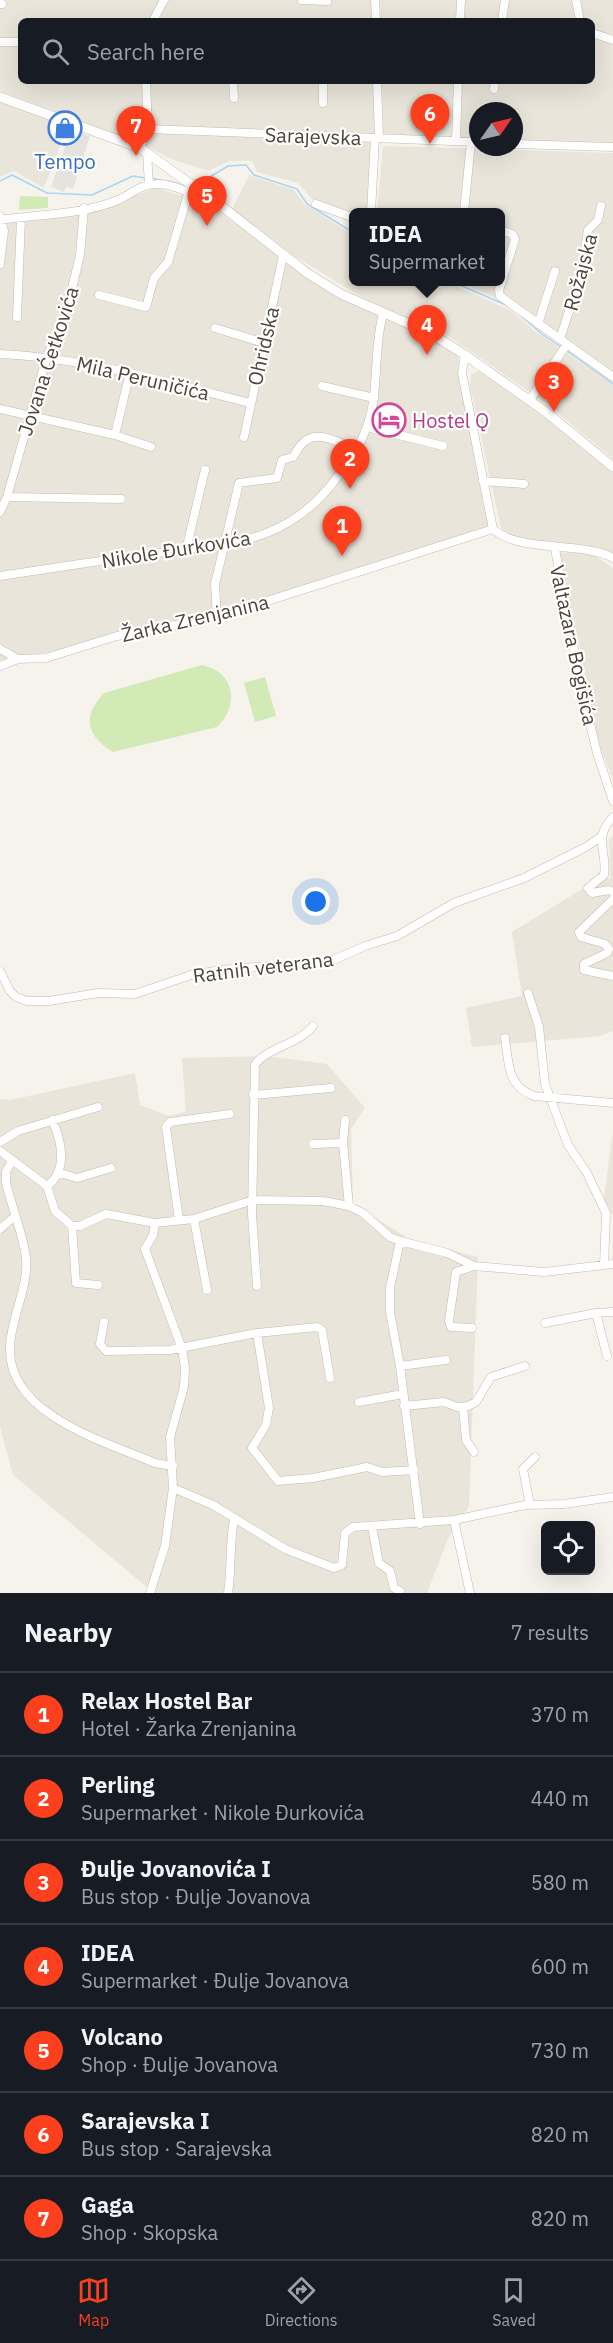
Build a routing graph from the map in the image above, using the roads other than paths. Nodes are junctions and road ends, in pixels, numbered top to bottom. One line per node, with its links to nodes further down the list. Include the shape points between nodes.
1 (164, 0): 8 (street)
2 (302, 0): 7 (street)
3 (375, 0): 9 (street)
4 (460, 0): 10 (street)
5 (505, 0): 11 (street)
6 (576, 0): 12 (street)
7 (327, 1)
8 (155, 18)
9 (376, 18)
10 (460, 18)
11 (502, 18)
12 (579, 18)
13 (595, 34): 14 (street)
14 (613, 40)
15 (0, 42): 16 (street)
16 (18, 42)
17 (146, 84): 25 (street)
18 (234, 84): 23 (street)
19 (323, 84): 24 (street)
20 (377, 84): 26 (street)
21 (458, 84): 27 (street)
22 (0, 97): 31 (street)
23 (234, 98)
24 (323, 103)
25 (148, 129): 26 (street, Sarajevska); 31 (street)
26 (377, 138): 27 (street, Sarajevska); 39 (street)
27 (456, 141): 28 (street, Sarajevska)
28 (469, 142)
29 (523, 144): 30 (street)
30 (613, 147)
31 (144, 150): 33 (street); 35 (street)
32 (473, 156): 40 (street)
33 (148, 182): 34 (street); 38 (street, via 118,200)
34 (188, 194): 35 (street); 50 (street, via 168,262 154,278 146,307)
35 (204, 194): 45 (street)
36 (316, 204): 41 (street)
37 (601, 206): 56 (street, Rožajska, via 598,220 588,230)
38 (84, 208): 42 (street); 59 (street, Jovana Ćetkovića, via 80,255 67,308)
39 (371, 208)
40 (465, 208)
41 (349, 216)
42 (21, 218): 43 (street); 52 (street)
43 (1, 219): 46 (street, via 4,231)
44 (505, 231): 48 (street, via 515,239)
45 (283, 256): 51 (street, via 330,288); 55 (street, Ohridska)
46 (0, 264)
47 (555, 271): 53 (street)
48 (505, 273)
49 (501, 286): 53 (street, via 499,294)
50 (99, 295)
51 (383, 314): 58 (street, via 432,334); 63 (street, Nikole Đurkovića)
52 (17, 317)
53 (538, 324): 56 (street)
54 (215, 328): 55 (street)
55 (264, 343): 65 (street, Ohridska)
56 (564, 345): 61 (street); 64 (street, Rožajska)
57 (0, 354): 59 (street, Mila Peruničića)
58 (465, 355): 64 (street); 76 (street, via 462,373)
59 (46, 356): 60 (street, Mila Peruničića); 67 (street, Jovana Ćetkovića)
60 (130, 372): 65 (street, Mila Peruničića); 69 (street)
61 (613, 377)
62 (322, 386): 63 (street)
63 (374, 398): 68 (street, Nikole Đurkovića)
64 (530, 400): 74 (street)
65 (250, 403): 70 (street, Ohridska)
66 (0, 409): 67 (street)
67 (29, 416): 69 (street); 78 (street, Jovana Ćetkovića)
68 (367, 427): 71 (street); 73 (street, Nikole Đurkovića)
69 (116, 435): 72 (street)
70 (244, 437)
71 (443, 446)
72 (151, 447)
73 (356, 450): 82 (street, Nikole Đurkovića, via 324,495 305,512 272,532); 82 (street, via 328,438 310,438 293,457 282,460 277,478 239,483)
74 (613, 467)
75 (205, 470): 84 (street)
76 (483, 481): 77 (street); 81 (street)
77 (524, 484)
78 (7, 496): 79 (street); 80 (street, Jovana Ćetkovića)
79 (121, 499)
80 (0, 512)
81 (493, 529): 83 (street, Valtazara Bogišića); 87 (street, Žarka Zrenjanina)
82 (223, 546): 84 (street, Nikole Đurkovića); 87 (street, via 214,590)
83 (555, 549): 85 (street, via 594,550); 91 (street, Valtazara Bogišića, via 581,686)
84 (186, 550): 86 (street, Nikole Đurkovića)
85 (613, 558)
86 (0, 576)
87 (217, 617): 89 (street, Žarka Zrenjanina, via 117,636 46,658)
88 (0, 649): 89 (street)
89 (18, 659): 90 (street)
90 (0, 666)
91 (613, 801)
92 (613, 817): 93 (street, Ratnih veterana)
93 (602, 836): 94 (street, via 604,872 588,890 592,894); 96 (street, Ratnih veterana, via 524,878 453,903 397,936 331,962 221,970 191,975 135,994 98,993 50,1001 16,997)
94 (613, 892)
95 (613, 899): 97 (street, via 579,932 609,949 584,964 584,970)
96 (0, 971)
97 (613, 976)
98 (528, 993): 103 (street, via 539,1027 545,1084)
99 (314, 1026): 102 (street, via 296,1042 258,1061)
100 (505, 1038): 103 (street, via 516,1087 534,1096)
101 (331, 1088): 102 (street)
102 (253, 1095): 117 (street)
103 (552, 1098): 104 (street); 127 (street, via 568,1145 604,1206)
104 (613, 1103)
105 (98, 1107): 107 (street)
106 (230, 1114): 120 (street, via 170,1122 166,1127)
107 (52, 1120): 109 (street, via 18,1131); 115 (street, via 61,1150)
108 (345, 1120): 110 (street)
109 (0, 1142)
110 (343, 1143): 111 (street); 118 (street)
111 (313, 1144)
112 (0, 1151): 113 (street)
113 (12, 1161): 116 (street); 119 (street, via 5,1177)
114 (111, 1168): 115 (street, via 77,1178)
115 (60, 1173): 116 (street)
116 (47, 1186): 123 (street, via 55,1211)
117 (252, 1200): 118 (street, via 308,1200); 121 (street); 130 (street)
118 (349, 1206): 125 (street)
119 (14, 1217): 124 (street); 150 (street, via 26,1266 10,1348 25,1393 60,1422 155,1463)
120 (179, 1220): 121 (street); 122 (street)
121 (194, 1220): 131 (street)
122 (155, 1223): 123 (street, via 106,1214); 138 (street, via 145,1249)
123 (72, 1226): 129 (street, via 76,1283)
124 (0, 1229)
125 (400, 1241): 128 (street, via 447,1253); 141 (street, via 390,1288 390,1312)
126 (613, 1264): 127 (street)
127 (604, 1265): 128 (street, via 544,1272)
128 (474, 1266): 136 (street, via 456,1272 449,1321 451,1327)
129 (98, 1285)
130 (257, 1286)
131 (207, 1290)
132 (613, 1312): 133 (street)
133 (596, 1313): 135 (street); 139 (street)
134 (104, 1322): 138 (street, via 100,1344 106,1351)
135 (545, 1323)
136 (472, 1328)
137 (257, 1333): 138 (street); 143 (street, via 320,1328); 151 (street, via 269,1408 266,1425 252,1448 278,1481 367,1467 382,1472)
138 (182, 1349): 150 (street, via 184,1387 170,1437)
139 (607, 1356)
140 (446, 1360): 141 (street)
141 (400, 1366): 144 (street)
142 (525, 1366): 147 (street, via 491,1377 476,1402)
143 (330, 1378)
144 (403, 1394): 145 (street); 146 (street)
145 (359, 1402)
146 (404, 1406): 147 (street, via 444,1402); 151 (street)
147 (463, 1407): 148 (street, via 466,1440)
148 (474, 1452)
149 (535, 1457): 154 (street, via 523,1468)
150 (173, 1466): 152 (street)
151 (414, 1470): 157 (street)
152 (173, 1488): 155 (street, via 213,1504); 160 (street, via 165,1546)
153 (613, 1497): 154 (street)
154 (530, 1505): 156 (street)
155 (234, 1520): 158 (street, via 285,1549 334,1568 344,1563 347,1530); 161 (street)
156 (454, 1521): 157 (street); 162 (street)
157 (420, 1524): 158 (street)
158 (372, 1527): 159 (street, via 379,1563 390,1571 394,1588)
159 (400, 1592)
160 (150, 1593)
161 (228, 1593)
162 (471, 1593)

